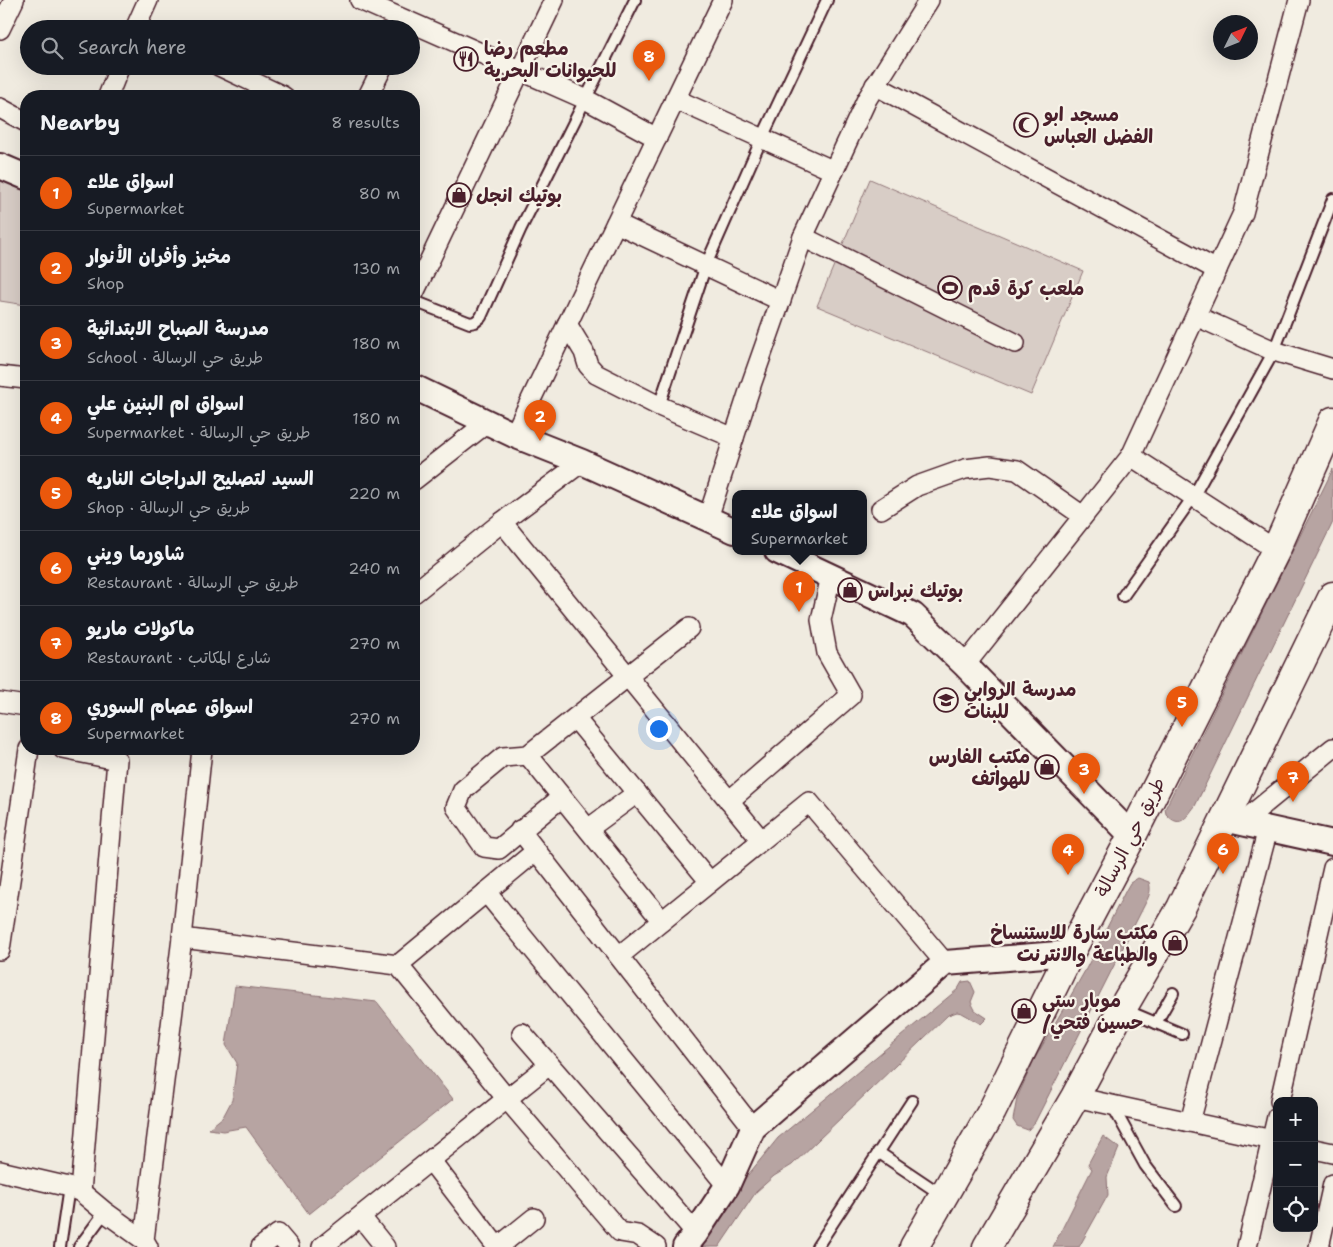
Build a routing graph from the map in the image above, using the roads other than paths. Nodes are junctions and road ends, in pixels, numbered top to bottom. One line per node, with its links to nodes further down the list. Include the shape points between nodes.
1 (14, 0): 12 (street)
2 (148, 0): 10 (street)
3 (554, 0): 14 (street)
4 (635, 0): 22 (lane)
5 (723, 0): 23 (street)
6 (929, 0): 18 (street)
7 (1299, 0): 35 (street, via 1243,212)
8 (366, 1): 11 (street)
9 (825, 1): 27 (lane)
10 (140, 20)
11 (396, 20)
12 (0, 29)
13 (420, 31): 14 (street)
14 (520, 71): 22 (street); 36 (street)
15 (116, 75): 19 (street)
16 (238, 75): 20 (street)
17 (378, 75): 21 (street)
18 (875, 85): 29 (street); 35 (street)
19 (110, 90)
20 (270, 90)
21 (371, 90)
22 (585, 99): 26 (street); 38 (lane, via 481,317 470,323)
23 (676, 99): 26 (street); 27 (street)
24 (0, 108): 25 (street)
25 (20, 119)
26 (657, 138): 32 (street)
27 (762, 138): 29 (street); 34 (lane)
28 (0, 166): 30 (street)
29 (834, 171): 33 (street)
30 (20, 174)
31 (1333, 199): 42 (lane)
32 (616, 223): 34 (street); 40 (street)
33 (803, 238): 37 (street); 41 (street)
34 (706, 265): 37 (street); 47 (lane)
35 (1217, 270): 39 (street)
36 (420, 280)
37 (781, 300): 51 (street)
38 (420, 303)
39 (1196, 316): 42 (street); 53 (street)
40 (567, 324): 47 (street, via 596,374); 50 (street)
41 (1015, 343)
42 (1274, 351): 43 (street); 56 (lane)
43 (1333, 369)
44 (0, 376): 45 (street)
45 (20, 378)
46 (420, 390): 49 (street)
47 (659, 406): 51 (street)
48 (1333, 421): 52 (main road, طريق حي الرسالة)
49 (488, 422): 50 (street); 55 (street)
50 (514, 435): 54 (street)
51 (734, 438): 59 (street)
52 (1328, 444): 62 (main road, طريق حي الرسالة)
53 (1131, 456): 56 (street); 58 (street)
54 (582, 462): 59 (street); 60 (street)
55 (420, 475)
56 (1193, 497): 62 (street); 66 (lane)
57 (881, 509): 58 (street, via 917,486 965,469 990,466 1017,470)
58 (1083, 516): 69 (street)
59 (708, 518): 61 (street)
60 (502, 522): 65 (street); 70 (street)
61 (732, 530)
62 (1276, 550): 86 (main road, طريق حي الرسالة)
63 (786, 555): 64 (street)
64 (831, 576): 69 (street, via 913,615); 81 (street, via 821,620 828,653 851,694)
65 (420, 588)
66 (1123, 596)
67 (1333, 596): 82 (main road)
68 (689, 628): 70 (street)
69 (965, 665): 86 (street)
70 (628, 676): 73 (street); 81 (street)
71 (0, 702): 72 (street)
72 (20, 705)
73 (575, 718): 78 (street); 79 (street)
74 (1333, 748): 82 (street)
75 (28, 755): 93 (street)
76 (92, 755): 123 (street, via 117,760)
77 (201, 755): 95 (street)
78 (528, 755): 80 (street); 85 (street, via 503,757 463,790 456,807 484,847 499,849)
79 (637, 793): 83 (street); 91 (street)
80 (562, 797): 83 (street); 85 (street)
81 (729, 801): 87 (street)
82 (1232, 821): 84 (street); 102 (main road)
83 (588, 829): 94 (street)
84 (1268, 829): 88 (street); 112 (street)
85 (520, 830): 89 (street)
86 (1132, 836): 97 (main road, طريق حي الرسالة)
87 (761, 840): 91 (street); 99 (street, via 808,802)
88 (1333, 843)
89 (536, 851): 92 (street); 98 (street)
90 (1333, 868): 108 (street)
91 (710, 882): 94 (street)
92 (486, 892): 100 (street); 122 (street)
93 (2, 918): 96 (street)
94 (662, 921): 98 (street)
95 (182, 938): 100 (street); 130 (street)
96 (0, 950)
97 (1070, 953): 99 (street); 124 (main road, طريق حي الرسالة, via 992,1111)
98 (619, 956): 113 (street)
99 (945, 963): 113 (street)
100 (398, 965): 109 (street)
101 (1172, 993): 103 (lane)
102 (1122, 1009): 103 (lane); 107 (main road)
103 (1156, 1023): 105 (lane)
104 (522, 1033): 106 (street)
105 (1182, 1034)
106 (549, 1065): 109 (street); 129 (street)
107 (1075, 1096): 111 (street); 141 (main road)
108 (1281, 1097)
109 (507, 1099): 119 (street); 138 (street, via 620,1232 638,1236)
110 (912, 1101): 117 (lane)
111 (1111, 1104): 112 (street); 125 (lane, via 1145,1165)
112 (1190, 1122): 114 (street)
113 (753, 1128): 122 (street)
114 (1273, 1140)
115 (1274, 1142): 142 (street)
116 (1318, 1150): 118 (street)
117 (878, 1152): 124 (lane); 139 (lane)
118 (1333, 1153)
119 (432, 1161): 127 (street); 137 (street)
120 (0, 1171): 123 (street)
121 (1333, 1184): 143 (street)
122 (727, 1186): 129 (street)
123 (75, 1190): 126 (street); 131 (lane)
124 (944, 1197): 140 (main road, طريق حي الرسالة)
125 (1176, 1206)
126 (105, 1212): 130 (street); 132 (lane)
127 (360, 1217): 135 (street); 136 (street)
128 (534, 1218): 137 (street)
129 (690, 1240)
130 (146, 1243)
131 (60, 1247)
132 (79, 1247)
133 (261, 1247): 134 (street, via 278,1234)
134 (289, 1247)
135 (322, 1247)
136 (384, 1247)
137 (497, 1247)
138 (656, 1247)
139 (817, 1247)
140 (914, 1247)
141 (987, 1247)
142 (1248, 1247)
143 (1319, 1247)

